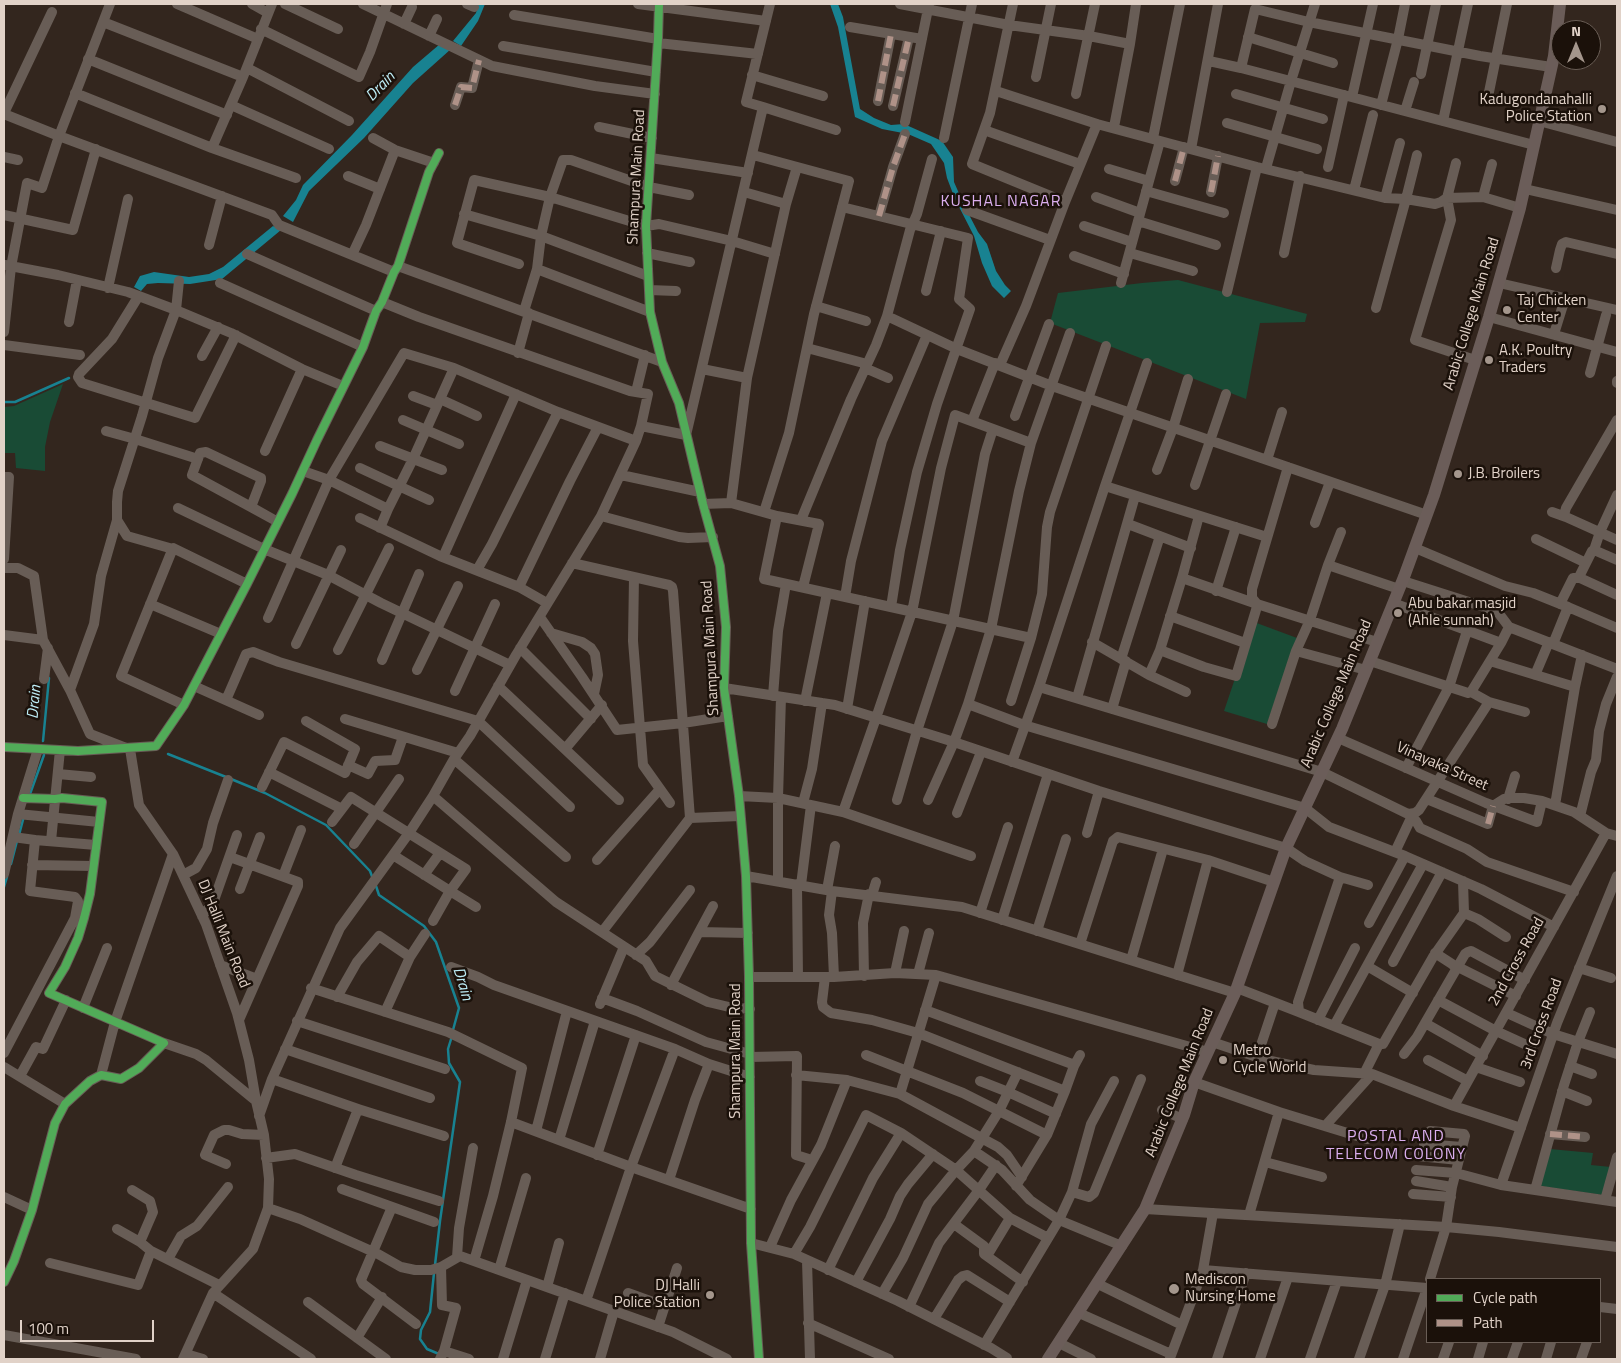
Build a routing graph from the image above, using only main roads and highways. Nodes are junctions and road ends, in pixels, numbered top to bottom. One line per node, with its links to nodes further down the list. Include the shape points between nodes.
1 (1560, 4): 2 (main road, Arabic College Main Road, via 1551,67 1520,208 1489,317 1415,548 1338,738 1286,848 1236,991 1194,1082 1183,1119 1145,1209)
2 (1048, 1359)

